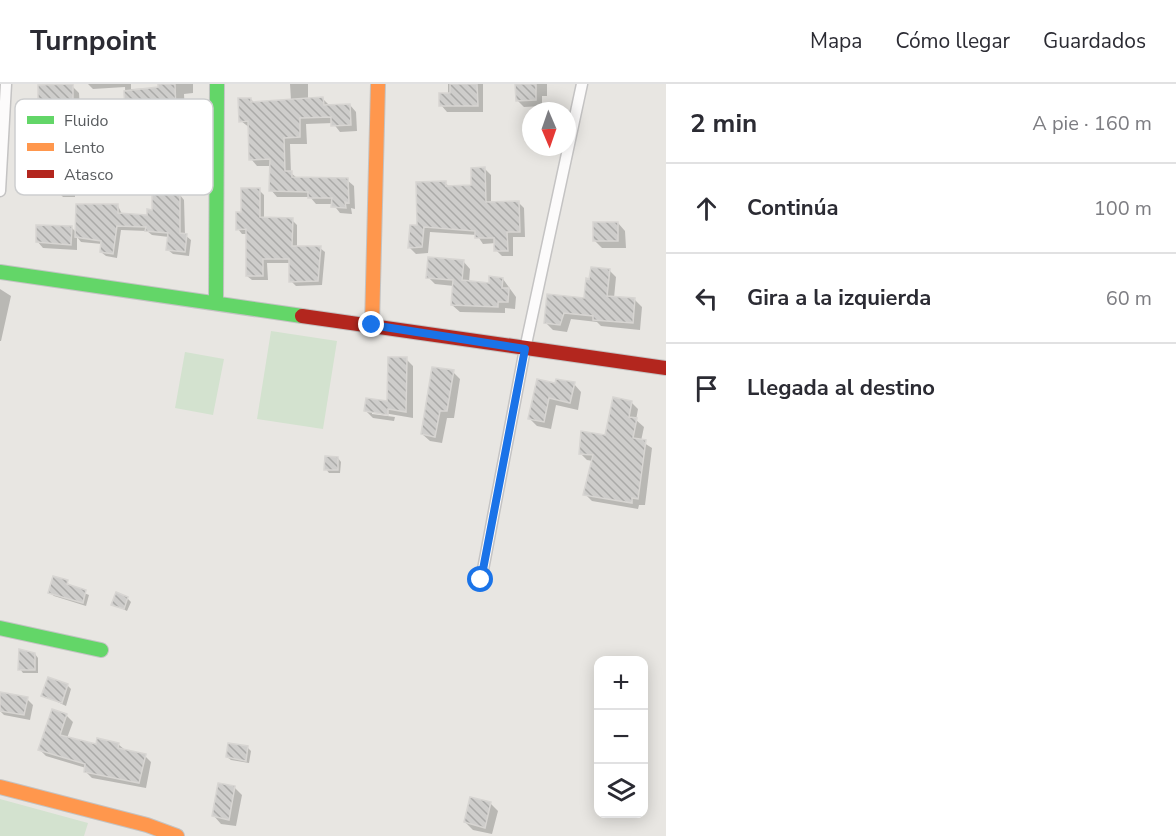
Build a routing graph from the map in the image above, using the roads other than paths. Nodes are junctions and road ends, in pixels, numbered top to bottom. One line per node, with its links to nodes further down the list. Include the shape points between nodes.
1 (6, 84): 5 (lane)
2 (217, 84): 7 (street)
3 (378, 84): 8 (street)
4 (582, 84): 9 (lane)
5 (0, 191)
6 (0, 272): 7 (street)
7 (216, 301): 8 (street)
8 (372, 325): 9 (street)
9 (525, 349): 10 (street); 11 (lane)
10 (666, 368)
11 (481, 580)
12 (0, 628): 13 (street)
13 (101, 650)
14 (0, 787): 15 (street)
15 (177, 836)

